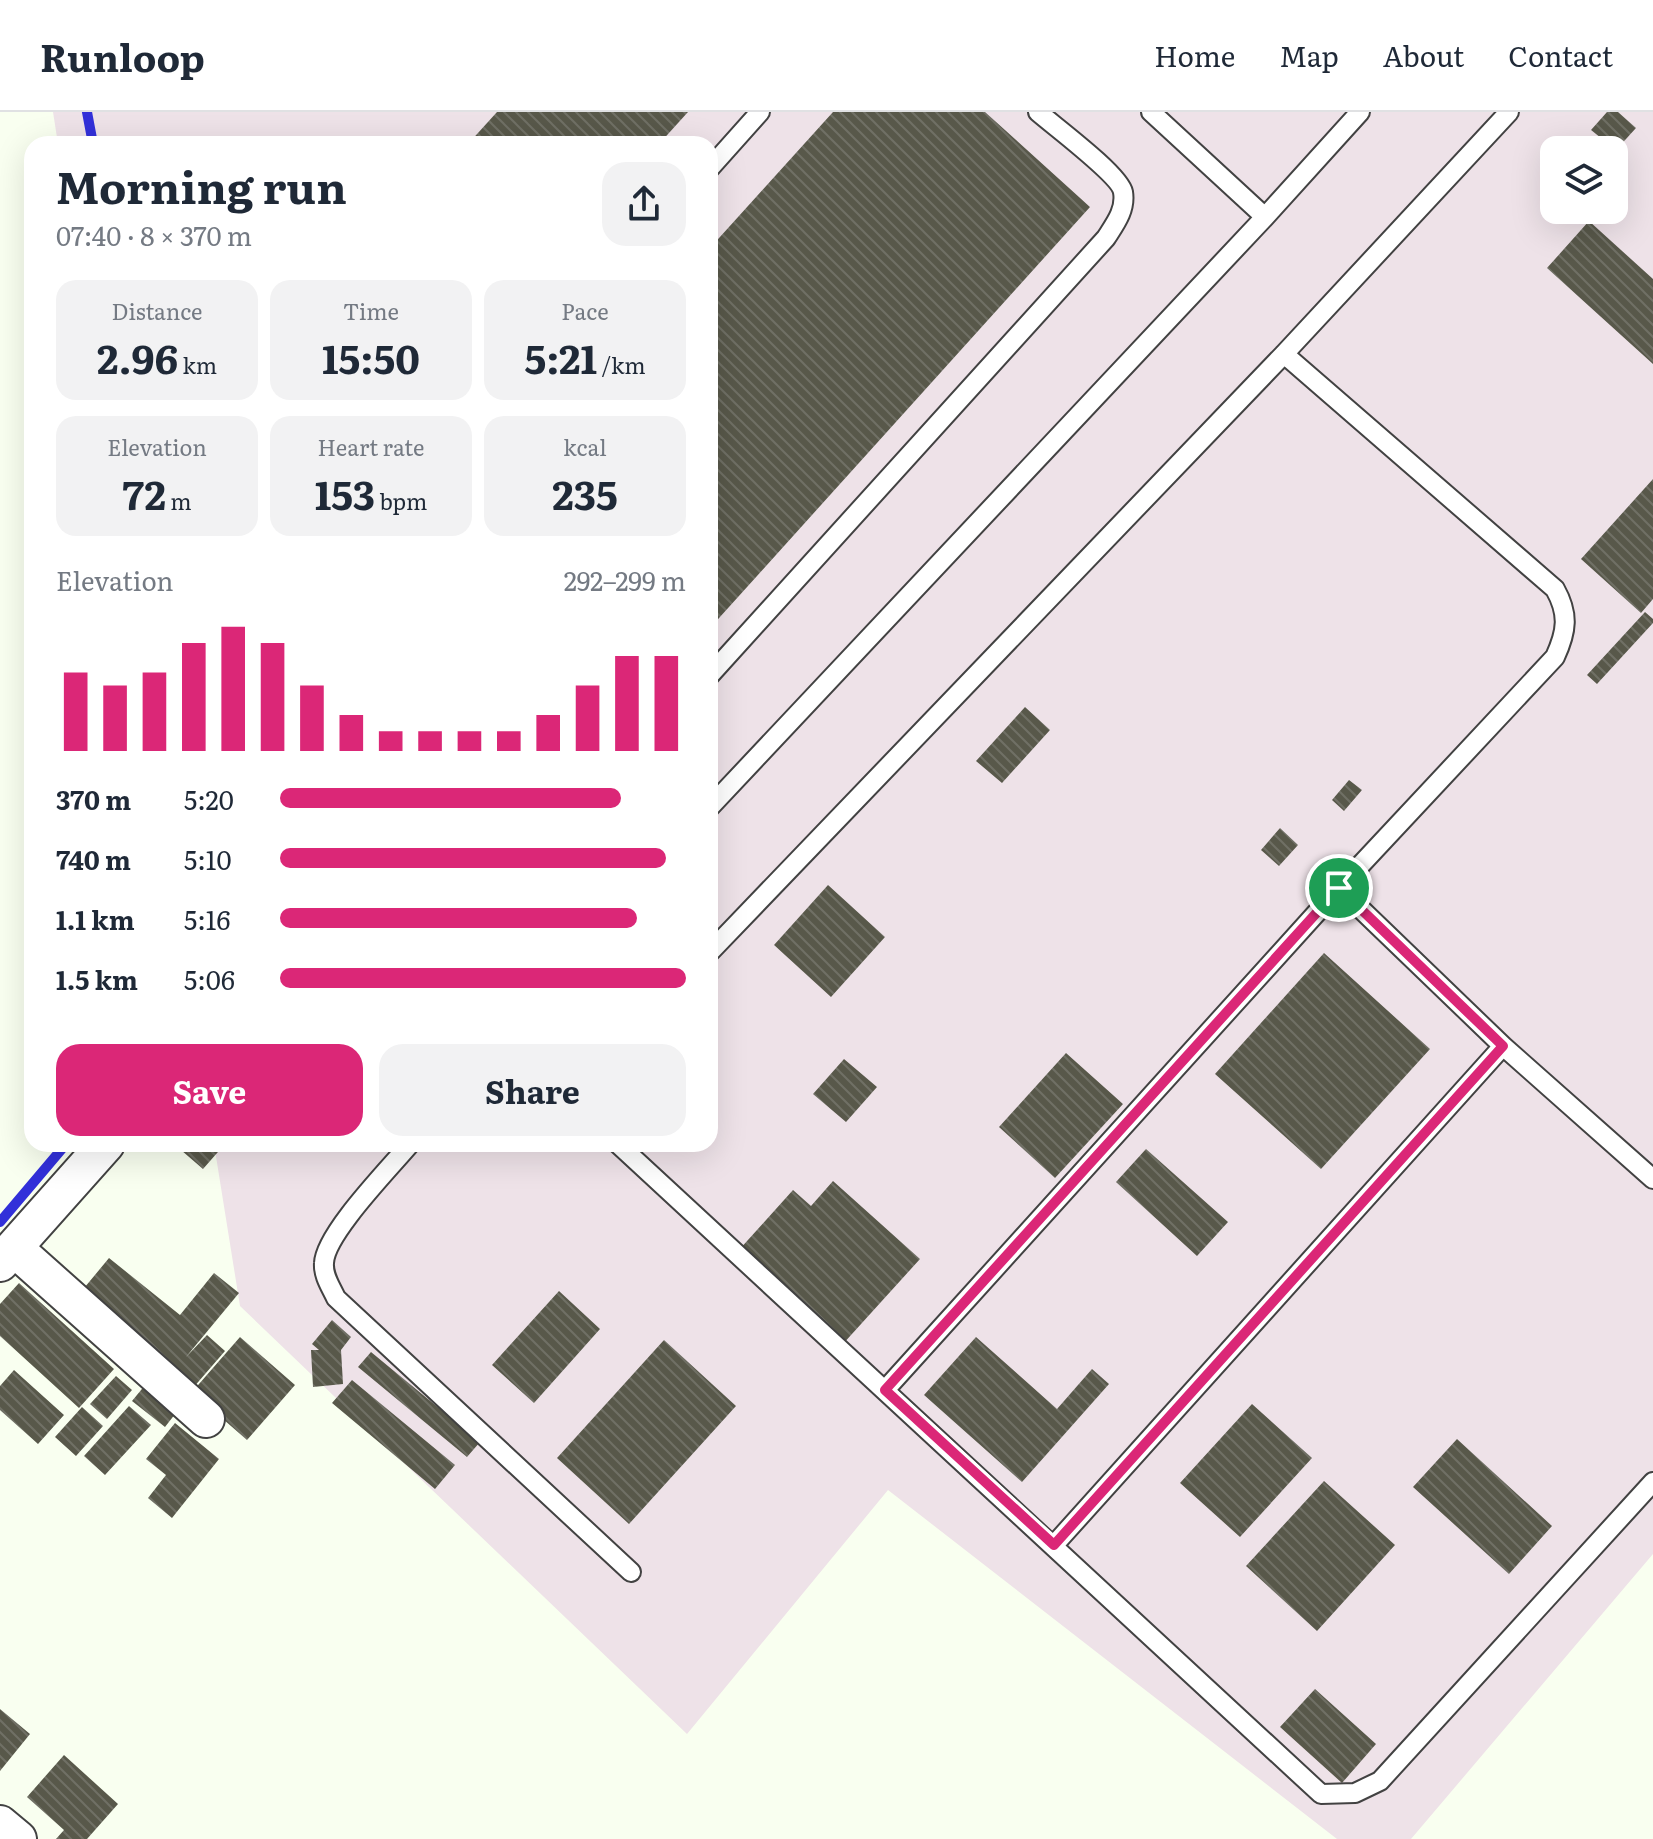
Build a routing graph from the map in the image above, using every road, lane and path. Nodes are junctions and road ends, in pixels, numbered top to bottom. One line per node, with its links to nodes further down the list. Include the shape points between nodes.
1 (760, 112): 6 (lane)
2 (1038, 112): 9 (lane, via 1119,181 1124,202 1119,219)
3 (1151, 112): 7 (lane)
4 (1360, 112): 7 (lane)
5 (1509, 112): 8 (lane)
6 (718, 159)
7 (1265, 217): 10 (lane)
8 (1284, 354): 11 (lane, via 1555,589 1564,606 1563,641 1555,657); 12 (lane)
9 (718, 666)
10 (718, 798)
11 (1339, 888): 13 (lane); 19 (lane)
12 (718, 944)
13 (1503, 1046): 17 (lane); 22 (lane)
14 (99, 1152): 18 (street)
15 (403, 1152): 23 (lane, via 330,1241 323,1266 336,1298)
16 (627, 1152): 19 (lane)
17 (1653, 1179)
18 (7, 1256): 20 (street)
19 (885, 1390): 22 (lane)
20 (206, 1419)
21 (1653, 1482): 22 (lane, via 1380,1781 1355,1793 1321,1794)
22 (1054, 1545)
23 (631, 1572)
24 (0, 1824): 25 (street)
25 (18, 1839)

